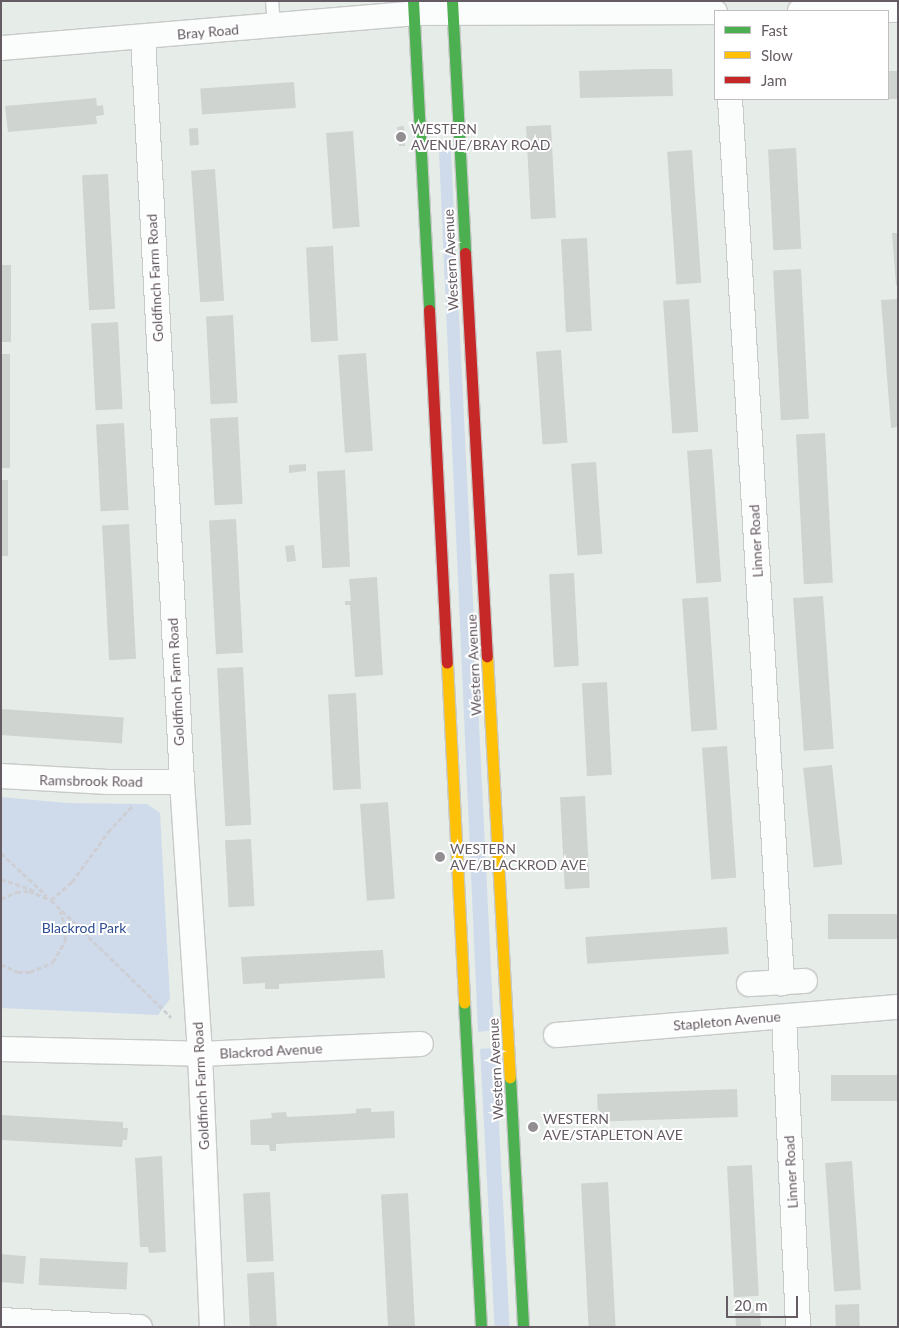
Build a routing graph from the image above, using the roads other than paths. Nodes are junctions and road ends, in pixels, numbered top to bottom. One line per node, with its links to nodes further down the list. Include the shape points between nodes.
1 (272, 1): 5 (lane)
2 (413, 7): 3 (street, Bray Road); 5 (street, Bray Road); 21 (street, Western Avenue)
3 (452, 8): 4 (street, Bray Road); 22 (street, Western Avenue)
4 (714, 12)
5 (274, 26): 6 (street, Bray Road)
6 (143, 38): 7 (street, Bray Road); 10 (street, Goldfinch Farm Road)
7 (1, 48)
8 (730, 100): 11 (street, Linner Road, via 793,982)
9 (1, 776): 10 (street, Ramsbrook Road)
10 (182, 782): 17 (street, Goldfinch Farm Road)
11 (748, 984)
12 (898, 1008): 13 (street, Stapleton Avenue)
13 (784, 1016): 14 (street, Stapleton Avenue); 23 (street, Linner Road)
14 (556, 1035)
15 (422, 1044): 17 (street, Blackrod Avenue)
16 (1, 1049): 17 (street, Blackrod Avenue)
17 (200, 1054): 20 (street, Goldfinch Farm Road)
18 (1, 1320): 19 (street)
19 (140, 1327)
20 (212, 1327)
21 (481, 1327)
22 (523, 1327)
23 (798, 1327)

